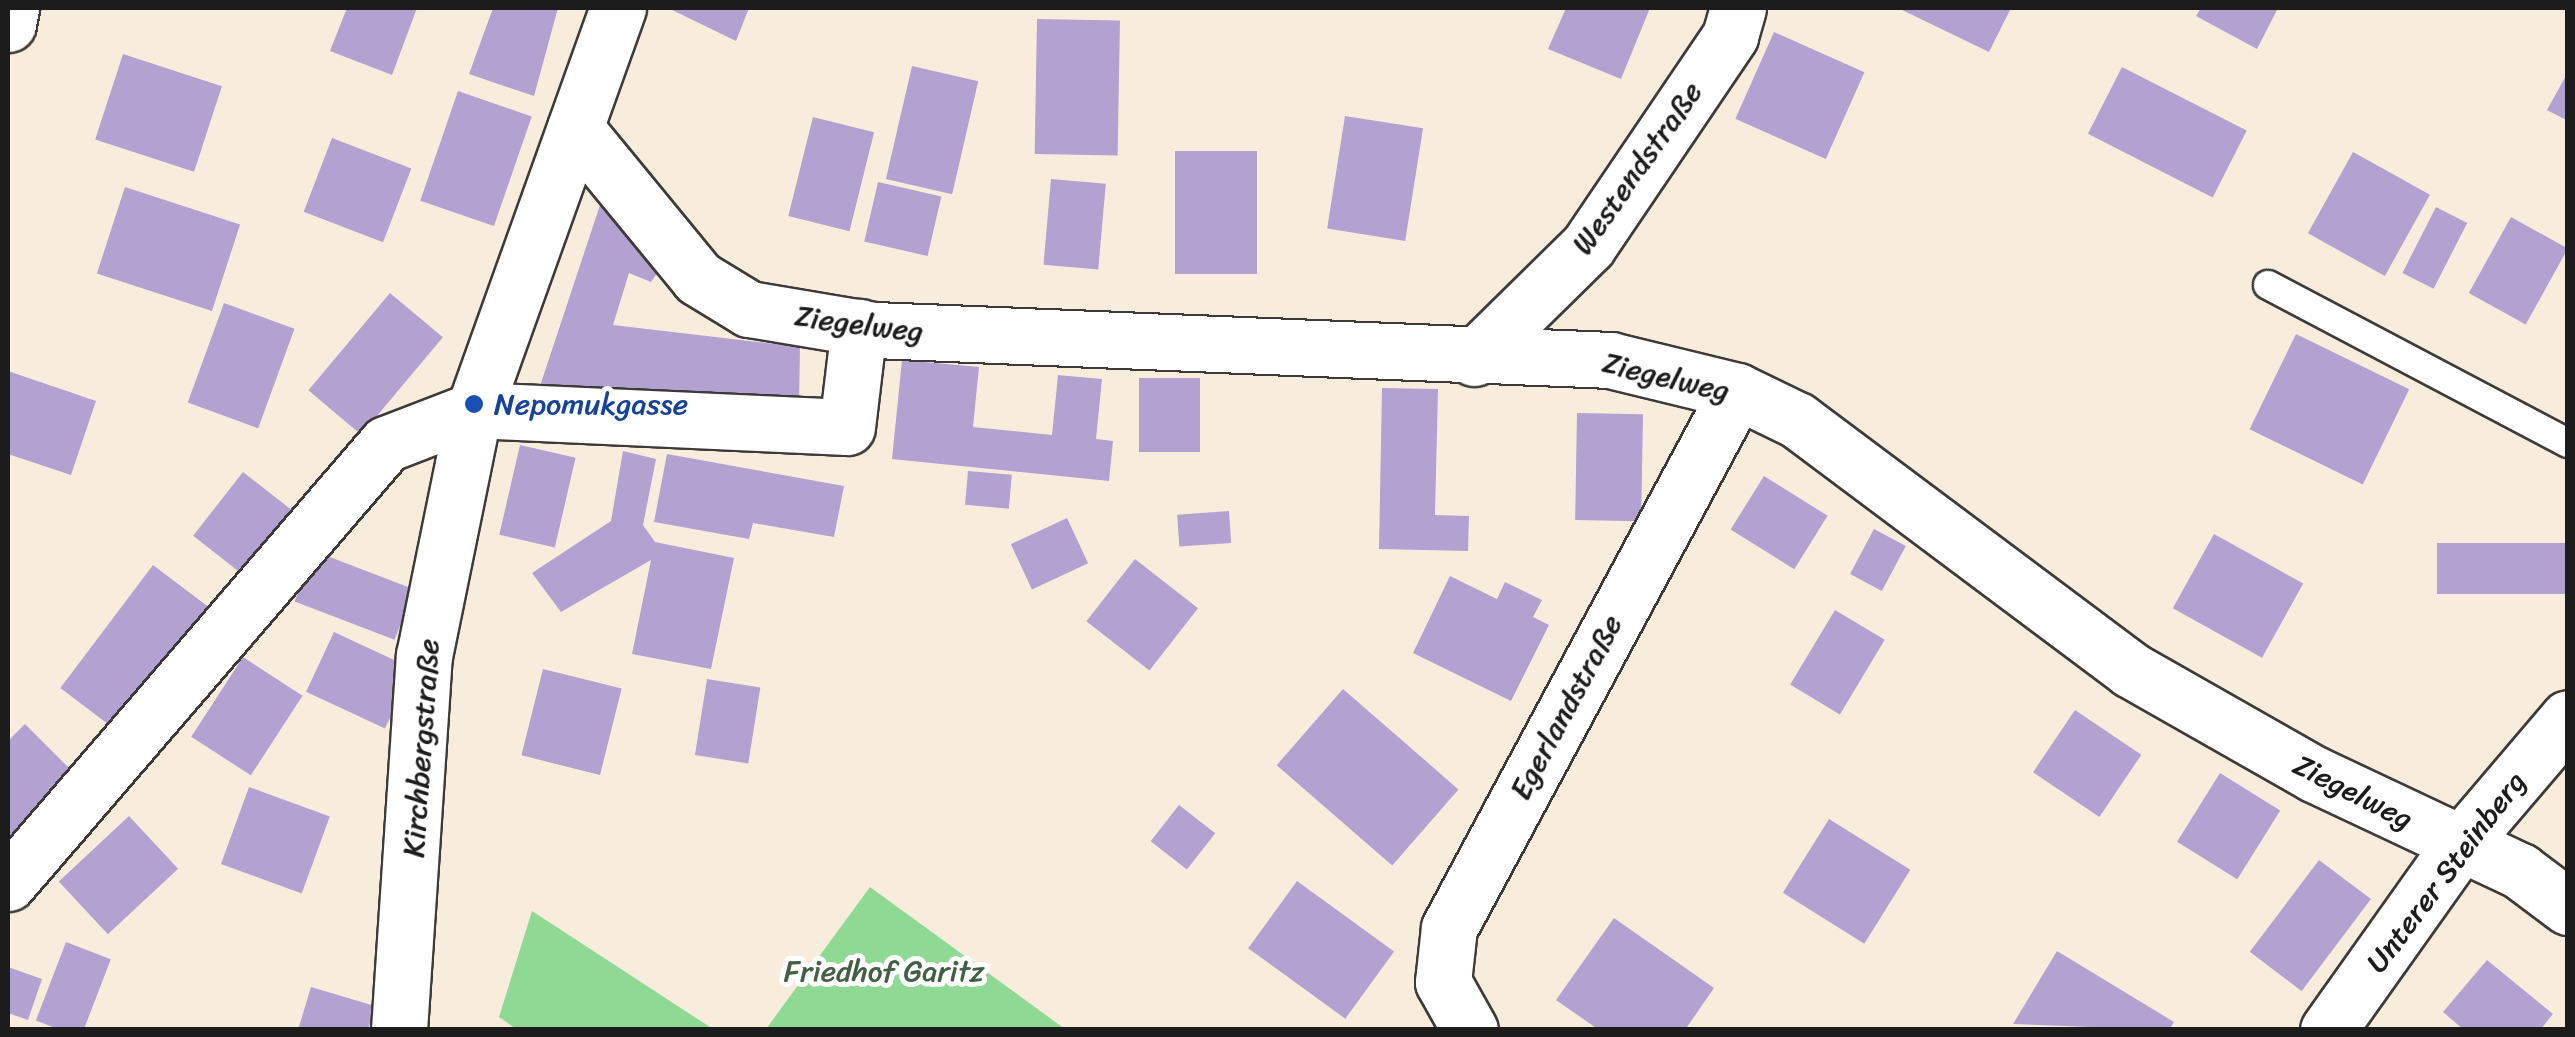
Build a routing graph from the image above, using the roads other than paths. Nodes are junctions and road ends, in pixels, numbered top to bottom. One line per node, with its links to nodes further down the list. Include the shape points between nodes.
1 (11, 8): 4 (street)
2 (618, 8): 5 (street, Kirchbergstraße)
3 (1738, 8): 8 (street, Westendstraße, via 1730,36 1588,246)
4 (8, 24)
5 (575, 128): 7 (street, Ziegelweg, via 698,278 749,308); 10 (street, Kirchbergstraße)
6 (2268, 285): 11 (lane)
7 (859, 328): 8 (street, Ziegelweg); 10 (street, via 847,427)
8 (1474, 358): 9 (street, Ziegelweg, via 1610,360)
9 (1737, 392): 13 (street, Ziegelweg, via 1797,420 2131,670); 17 (street, Egerlandstraße, via 1449,928 1444,982)
10 (474, 410): 14 (street, via 386,444); 16 (street, Kirchbergstraße, via 424,656)
11 (2568, 442)
12 (2568, 718): 13 (street, Unterer Steinberg)
13 (2459, 846): 15 (street, Ziegelweg, via 2520,870); 18 (street, Unterer Steinberg)
14 (8, 883)
15 (2568, 908)
16 (399, 1030)
17 (1470, 1030)
18 (2328, 1030)

